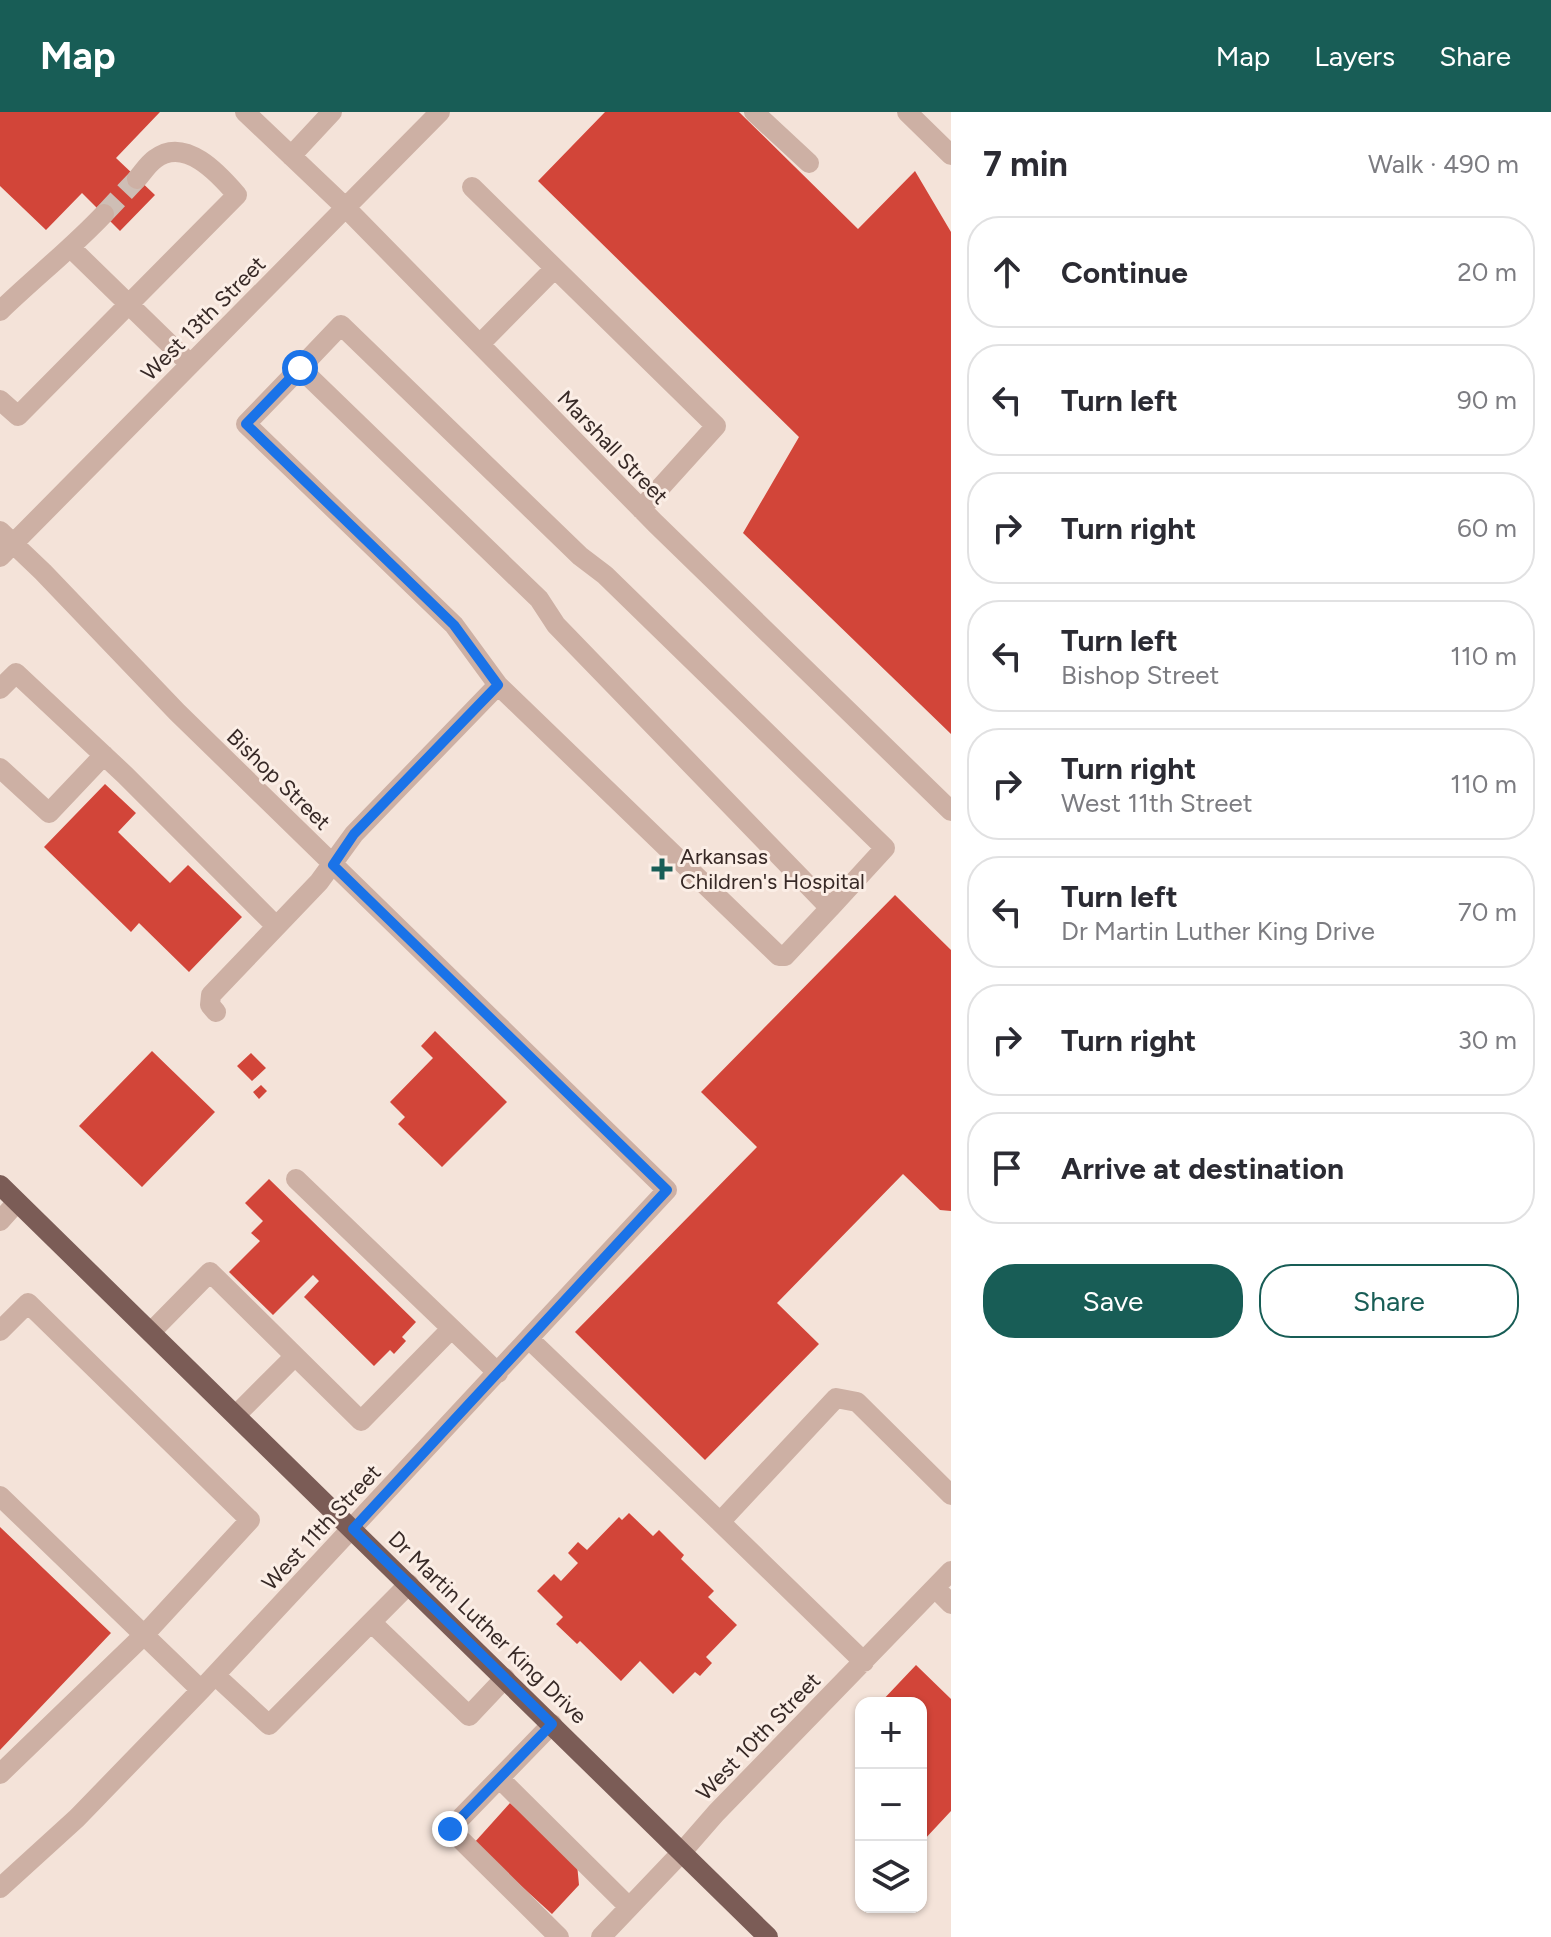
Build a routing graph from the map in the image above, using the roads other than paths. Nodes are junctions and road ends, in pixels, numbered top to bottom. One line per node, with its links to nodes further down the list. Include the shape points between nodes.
1 (245, 112): 7 (street, Marshall Street)
2 (332, 112): 7 (street)
3 (440, 112): 11 (street, West 13th Street)
4 (754, 112): 8 (street)
5 (907, 112): 6 (street)
6 (951, 155)
7 (291, 156): 11 (street, Marshall Street)
8 (809, 163)
9 (137, 179): 15 (street, via 157,157 176,152 216,171 237,195)
10 (472, 187): 14 (street)
11 (346, 208): 17 (street, Marshall Street); 18 (street, West 13th Street)
12 (104, 214): 13 (street)
13 (72, 249): 15 (street); 16 (street)
14 (555, 268): 17 (street); 21 (street, via 716,426)
15 (129, 305): 18 (street); 20 (street, via 18,416)
16 (0, 311)
17 (480, 344): 21 (street, Marshall Street)
18 (190, 364): 22 (street, West 13th Street)
19 (300, 368): 23 (street, via 246,424 454,625); 29 (street, via 539,599 556,625); 29 (street, via 341,325 885,848)
20 (0, 400)
21 (641, 509): 27 (street, Marshall Street)
22 (4, 544): 28 (street, Bishop Street)
23 (498, 685): 28 (street, via 354,834); 29 (street, via 779,956 785,956)
24 (0, 689): 25 (street, via 16,673)
25 (104, 755): 26 (street, via 49,813); 30 (street)
26 (0, 768)
27 (951, 811)
28 (333, 865): 30 (street); 34 (street, Bishop Street)
29 (830, 908)
30 (276, 926): 31 (street, via 211,995)
31 (216, 1012)
32 (296, 1179): 37 (street)
33 (0, 1185): 35 (main road, Dr Martin Luther King Drive)
34 (667, 1190): 40 (street, West 11th Street)
35 (17, 1202): 36 (street); 39 (main road, Dr Martin Luther King Drive)
36 (0, 1221)
37 (451, 1329): 41 (street, via 361,1421); 42 (street)
38 (0, 1331): 53 (street, via 28,1303 250,1520)
39 (151, 1332): 41 (street, via 210,1272); 43 (main road, Dr Martin Luther King Drive)
40 (529, 1339): 42 (street, West 11th Street); 46 (street)
41 (295, 1356): 43 (street)
42 (498, 1373): 47 (street, West 11th Street)
43 (236, 1415): 47 (main road, Dr Martin Luther King Drive)
44 (951, 1495): 46 (street, via 857,1402 836,1398)
45 (0, 1496): 53 (street)
46 (720, 1522): 54 (street)
47 (353, 1529): 49 (main road, Dr Martin Luther King Drive); 56 (street, West 11th Street)
48 (951, 1571): 50 (street, West 10th Street)
49 (409, 1584): 52 (street); 55 (main road, Dr Martin Luther King Drive)
50 (935, 1588): 51 (street); 54 (street, West 10th Street)
51 (951, 1604)
52 (372, 1623): 55 (street, via 469,1716); 56 (street, via 269,1725)
53 (145, 1634): 56 (street); 58 (street)
54 (864, 1662): 60 (street, West 10th Street)
55 (505, 1678): 57 (main road, Dr Martin Luther King Drive)
56 (208, 1682): 61 (street, West 11th Street, via 77,1818)
57 (552, 1724): 59 (street); 60 (main road, Dr Martin Luther King Drive)
58 (0, 1774)
59 (500, 1779): 62 (street); 63 (street, via 450,1829)
60 (682, 1852): 62 (street, West 10th Street); 65 (main road, Dr Martin Luther King Drive)
61 (4, 1876)
62 (629, 1907): 64 (street, West 10th Street)
63 (559, 1937)
64 (601, 1937)
65 (768, 1937)

